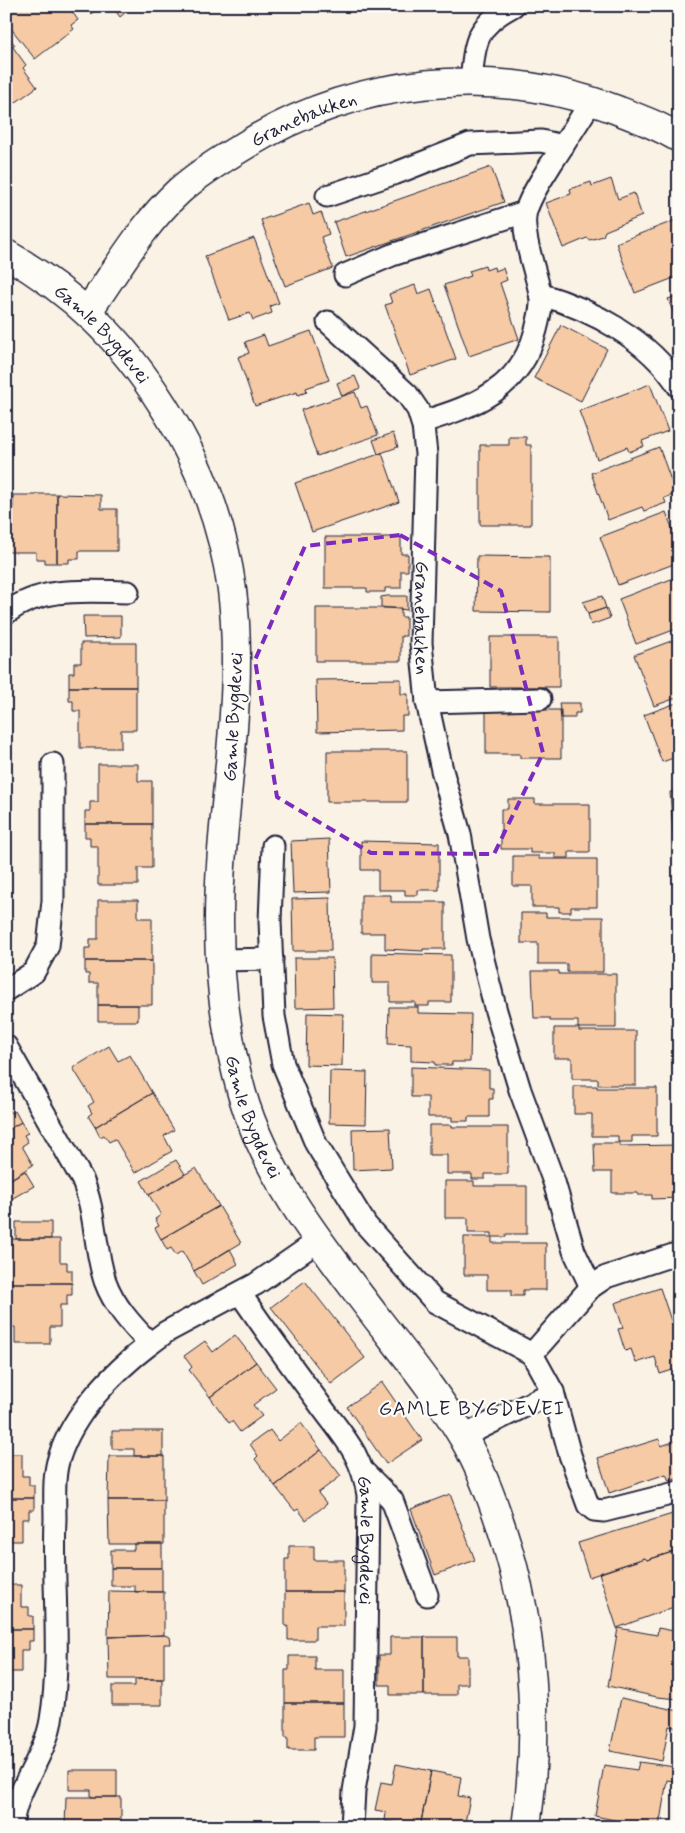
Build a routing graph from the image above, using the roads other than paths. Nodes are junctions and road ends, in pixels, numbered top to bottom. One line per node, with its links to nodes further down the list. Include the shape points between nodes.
1 (512, 6): 2 (lane, via 494,16 480,32 474,45)
2 (471, 81): 3 (street, Granebakken, via 539,88); 11 (street, Granebakken, via 371,92 330,104 265,132 179,191 152,220)
3 (592, 100): 4 (street, Granebakken); 5 (lane)
4 (679, 138)
5 (563, 146): 6 (lane, via 541,141 470,144); 7 (lane)
6 (327, 196)
7 (525, 212): 9 (lane, via 392,255); 10 (lane, via 527,238)
8 (6, 254): 11 (street, Gamle Bygdevei, via 45,278)
9 (345, 275)
10 (540, 294): 13 (lane, via 574,304 621,330 658,362); 14 (lane, via 541,310 532,347 520,368 502,387 472,404)
11 (88, 312): 22 (street, Gamle Bygdevei, via 130,359 176,425 207,492 226,555 236,658 220,886)
12 (328, 322): 14 (lane, Granebakken, via 407,394)
13 (679, 388)
14 (422, 422): 18 (lane, Granebakken, via 426,454 421,643)
15 (128, 592): 16 (lane, via 51,592 28,599)
16 (6, 613)
17 (540, 699): 18 (lane, Granebakken)
18 (428, 702): 27 (lane, via 460,834 478,939 496,1011 574,1251)
19 (53, 764): 23 (lane, via 53,901 48,946 34,972)
20 (273, 846): 21 (lane)
21 (272, 959): 22 (lane); 30 (lane, via 274,1016 283,1064 316,1144 366,1225 434,1302)
22 (220, 960): 25 (street, Gamle Bygdevei, via 226,1023 243,1097 270,1164)
23 (6, 990)
24 (6, 1046): 29 (lane, via 90,1197 106,1281 124,1317)
25 (318, 1240): 28 (lane); 32 (street, Gamle Bygdevei, via 425,1380)
26 (679, 1253): 27 (lane, via 606,1278)
27 (590, 1287): 30 (lane)
28 (240, 1293): 29 (lane, via 166,1332); 33 (lane, Gamle Bygdevei, via 266,1333 353,1448)
29 (150, 1344): 36 (lane, via 103,1385 67,1438 58,1460 51,1722 21,1792)
30 (532, 1354): 31 (lane)
31 (553, 1392): 32 (lane); 34 (lane, via 570,1455 588,1505 594,1510 604,1511)
32 (462, 1437): 38 (street, Gamle Bygdevei, via 489,1490 523,1606 534,1682 531,1788)
33 (364, 1472): 35 (lane, via 392,1500); 37 (lane, Gamle Bygdevei, via 368,1495 365,1726)
34 (679, 1492)
35 (428, 1595)
36 (12, 1827)
37 (352, 1827)
38 (526, 1827)

